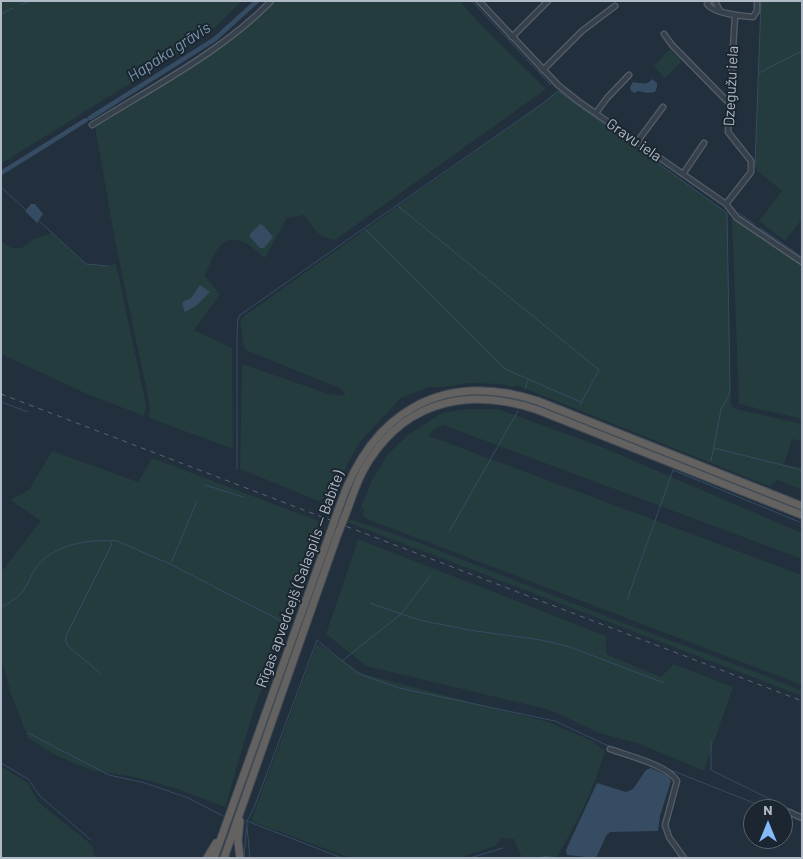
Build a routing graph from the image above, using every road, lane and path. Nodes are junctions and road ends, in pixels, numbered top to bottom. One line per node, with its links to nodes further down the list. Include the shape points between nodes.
1 (271, 1): 17 (street, via 217,48)
2 (479, 1): 11 (street, Gravu iela)
3 (548, 1): 11 (street)
4 (709, 1): 8 (street, via 710,7)
5 (715, 1): 8 (street)
6 (757, 1): 9 (street, via 754,17)
7 (615, 6): 12 (street, via 582,31)
8 (720, 10): 9 (street)
9 (735, 16): 14 (street, Dzegužu iela)
10 (664, 34): 14 (street)
11 (512, 37): 12 (street, Gravu iela)
12 (543, 70): 16 (street, Gravu iela)
13 (629, 75): 16 (street)
14 (729, 102): 21 (street, Dzegužu iela, via 728,132 751,161 751,172)
15 (663, 107): 18 (street)
16 (596, 113): 18 (street, Gravu iela)
17 (92, 125)
18 (637, 142): 20 (street, Gravu iela)
19 (704, 143): 20 (street)
20 (683, 174): 21 (street, Gravu iela)
21 (726, 204): 22 (street, Gravu iela, via 737,218)
22 (802, 262)
23 (802, 506): 27 (highway, Rīgas apvedceļš (Salaspils — Babīte), bridge, via 538,401 506,392 457,392 415,407 376,438 350,480)
24 (802, 515): 26 (highway, Rīgas apvedceļš (Salaspils — Babīte), bridge, via 509,401 460,400 421,413 384,441 369,460 357,484)
25 (610, 749): 32 (street, via 655,766 675,778 677,782 665,825)
26 (242, 806): 30 (highway, Rīgas apvedceļš (Salaspils — Babīte)); 31 (highway, via 238,842)
27 (225, 825): 28 (highway); 29 (highway, Rīgas apvedceļš (Salaspils — Babīte))
28 (207, 858)
29 (214, 858)
30 (224, 858)
31 (240, 858)
32 (684, 858)

